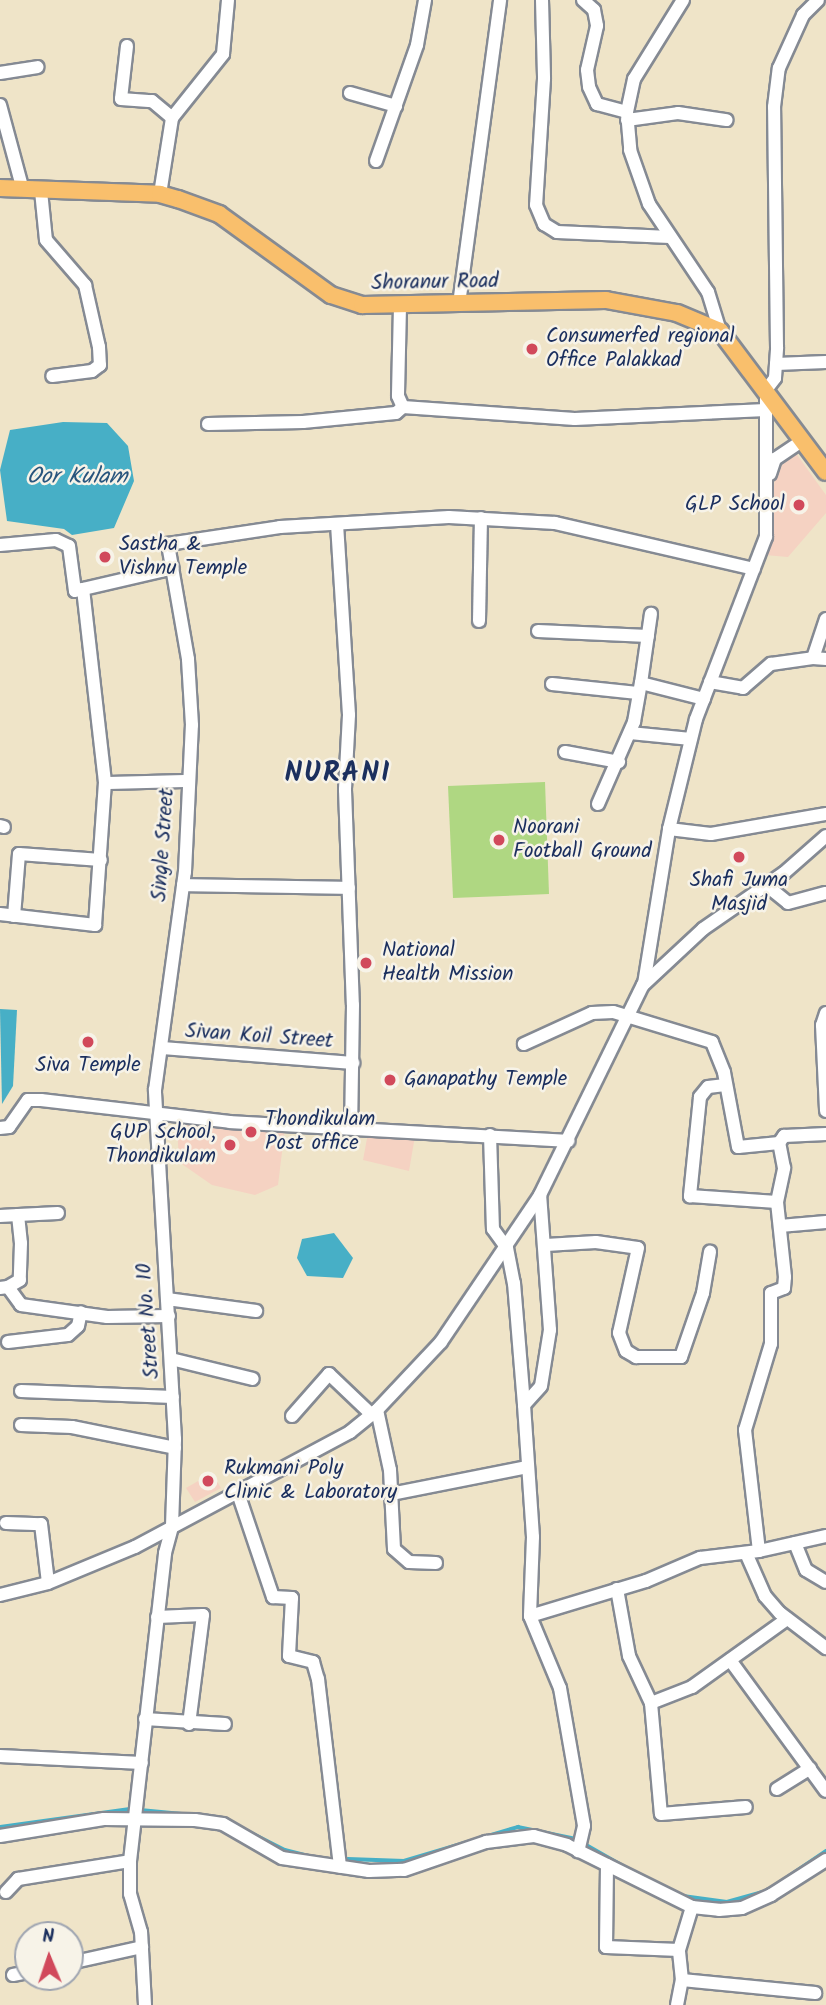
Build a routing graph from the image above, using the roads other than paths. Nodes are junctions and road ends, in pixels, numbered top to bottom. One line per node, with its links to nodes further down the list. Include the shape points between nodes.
1 (228, 0): 15 (street, via 223,54)
2 (425, 0): 13 (street, via 417,45)
3 (500, 0): 23 (street)
4 (542, 0): 22 (street, via 544,79 536,205 544,224 557,232)
5 (583, 0): 14 (street, via 594,10 597,26 587,70 589,87 597,104)
6 (682, 0): 14 (street, via 678,14 641,62)
7 (818, 0): 27 (street, via 803,15 779,68 774,107)
8 (127, 46): 15 (street, via 121,99 152,102)
9 (38, 67): 10 (street)
10 (0, 73)
11 (350, 93): 13 (street)
12 (0, 105): 19 (street)
13 (396, 106): 17 (street)
14 (627, 116): 16 (street, via 678,113); 22 (street, via 630,150 649,204)
15 (172, 118): 21 (street)
16 (726, 120)
17 (376, 162)
18 (0, 188): 19 (main road, Shoranur Road)
19 (23, 190): 20 (main road, Shoranur Road)
20 (41, 191): 21 (main road, Shoranur Road); 28 (street, via 46,240 86,285 99,347 100,365 92,371)
21 (160, 194): 24 (main road, Shoranur Road, via 219,214 331,295 362,305)
22 (670, 237): 25 (street, via 708,292)
23 (459, 304): 24 (main road, Shoranur Road); 25 (main road, Shoranur Road, via 606,300 677,313)
24 (400, 306): 30 (street, via 398,396)
25 (720, 331): 29 (main road, Shoranur Road)
26 (826, 362): 27 (street)
27 (776, 363): 29 (street, via 775,377)
28 (52, 376)
29 (766, 390): 31 (street); 33 (main road, Shoranur Road)
30 (403, 407): 31 (street, via 587,419); 32 (street, via 396,413 303,422)
31 (766, 410): 35 (street)
32 (208, 424)
33 (802, 442): 34 (main road, Shoranur Road); 35 (street, via 775,459)
34 (826, 472)
35 (768, 477): 39 (street, via 766,537)
36 (481, 518): 37 (street); 39 (street, via 555,523); 44 (street)
37 (337, 524): 40 (street, Single Street, via 168,544); 67 (street, via 349,716 345,790)
38 (0, 545): 41 (street, via 65,541 75,591)
39 (754, 569): 50 (street)
40 (174, 574): 41 (street); 58 (street, Single Street, via 190,698)
41 (83, 589): 59 (street)
42 (652, 614): 47 (street)
43 (826, 619): 49 (street)
44 (479, 621)
45 (538, 631): 46 (street)
46 (625, 634): 47 (street); 48 (street)
47 (648, 636): 48 (street)
48 (646, 657): 52 (street)
49 (820, 658): 50 (street, via 771,664 743,688)
50 (710, 682): 53 (street)
51 (552, 684): 52 (street)
52 (640, 688): 53 (street); 54 (street)
53 (704, 699): 55 (street)
54 (630, 733): 55 (street); 57 (street)
55 (691, 739): 62 (street)
56 (565, 752): 57 (street)
57 (619, 762): 60 (street)
58 (188, 781): 59 (street); 65 (street, Single Street)
59 (106, 783): 64 (street)
60 (598, 804)
61 (826, 814): 62 (street, via 711,834)
62 (669, 829): 71 (street)
63 (826, 836): 66 (street)
64 (101, 860): 70 (street, via 19,854); 70 (street, via 95,925)
65 (183, 885): 67 (street); 77 (street, Single Street)
66 (766, 886): 68 (street, via 788,903); 72 (street, via 703,929)
67 (349, 888): 78 (street)
68 (826, 893)
69 (0, 914): 70 (street)
70 (14, 916)
71 (648, 951): 72 (street); 73 (street)
72 (669, 960): 73 (street)
73 (643, 985): 75 (street)
74 (826, 1013): 80 (street)
75 (629, 1016): 76 (street, via 592,1013); 79 (street, via 712,1042); 87 (street)
76 (524, 1044)
77 (162, 1048): 78 (street, Sivan Koil Street); 82 (street, Single Street)
78 (353, 1063): 84 (street)
79 (725, 1085): 88 (street, via 738,1147); 90 (street, via 708,1087 700,1097 690,1196)
80 (825, 1091): 81 (street)
81 (826, 1111)
82 (155, 1114): 83 (street, via 28,1100 9,1127); 84 (street); 100 (street, Street No. 10)
83 (0, 1128)
84 (351, 1128): 86 (street)
85 (826, 1134): 88 (street, via 784,1136)
86 (490, 1135): 87 (street); 97 (street, via 493,1229)
87 (568, 1141): 89 (street)
88 (779, 1143): 90 (street, via 785,1168)
89 (540, 1195): 96 (street); 97 (street)
90 (777, 1202): 95 (street)
91 (58, 1213): 92 (street)
92 (18, 1215): 93 (street); 99 (street, via 20,1280)
93 (0, 1216)
94 (826, 1222): 95 (street)
95 (780, 1226): 121 (street, via 784,1288 771,1293 771,1344 745,1430)
96 (546, 1245): 98 (street, via 596,1242 638,1248 619,1333 626,1351 636,1357 681,1357 703,1293); 109 (street, via 550,1330 541,1386)
97 (507, 1248): 109 (street); 110 (street, via 441,1342)
98 (710, 1252)
99 (4, 1287): 102 (street, via 21,1305)
100 (167, 1299): 101 (street); 103 (street, Street No. 10)
101 (256, 1311)
102 (81, 1312): 103 (street); 104 (street, via 78,1326 68,1335)
103 (169, 1316): 105 (street, Street No. 10)
104 (8, 1342)
105 (171, 1359): 106 (street); 108 (street, Street No. 10)
106 (253, 1379)
107 (20, 1391): 108 (street)
108 (173, 1397): 113 (street, Street No. 10)
109 (524, 1405): 114 (street)
110 (374, 1412): 111 (street, via 329,1374); 115 (street, via 350,1432); 116 (street)
111 (292, 1416)
112 (21, 1425): 113 (street, via 72,1427)
113 (175, 1448): 118 (street, Street No. 10)
114 (527, 1467): 116 (street); 128 (street, via 533,1537)
115 (238, 1493): 118 (street); 148 (street, via 274,1597 292,1598 289,1656 313,1662 318,1679)
116 (391, 1494): 122 (street, via 394,1549 409,1562)
117 (6, 1523): 124 (street, via 41,1524)
118 (172, 1526): 124 (street, via 135,1547); 127 (street, Street No. 10)
119 (826, 1536): 120 (street)
120 (795, 1543): 121 (street); 123 (street, via 806,1570)
121 (753, 1552): 125 (street, via 700,1558); 129 (street, via 765,1596)
122 (436, 1563)
123 (826, 1582)
124 (48, 1583): 126 (street)
125 (617, 1589): 128 (street); 132 (street, via 629,1656)
126 (0, 1595)
127 (157, 1616): 133 (street, Street No. 10); 134 (street, via 203,1615)
128 (530, 1616): 144 (street, via 560,1688 581,1800)
129 (787, 1619): 130 (street); 131 (street)
130 (826, 1648)
131 (730, 1660): 132 (street, via 692,1687); 138 (street, via 777,1730)
132 (651, 1703): 141 (street, via 661,1814)
133 (145, 1719): 134 (street); 137 (street, Street No. 10)
134 (189, 1724): 135 (street)
135 (225, 1724)
136 (0, 1756): 137 (street)
137 (142, 1763): 142 (street, Street No. 10)
138 (810, 1768): 139 (street); 140 (street)
139 (777, 1789)
140 (826, 1791)
141 (746, 1807)
142 (136, 1817): 143 (street); 146 (street, Street No. 10); 148 (street, via 223,1824 282,1858)
143 (0, 1836)
144 (580, 1846): 147 (street); 148 (street, via 534,1836 508,1836 404,1870)
145 (826, 1860): 150 (street, via 796,1882 742,1908)
146 (130, 1861): 149 (street, via 18,1879); 151 (street, Street No. 10, via 130,1894)
147 (607, 1865): 150 (street); 152 (street, via 606,1947)
148 (340, 1867)
149 (6, 1892)
150 (692, 1907): 152 (street)
151 (142, 1947): 153 (street); 156 (street, Street No. 10)
152 (679, 1950): 154 (street)
153 (84, 1960)
154 (682, 1980): 155 (street); 157 (street)
155 (815, 1993)
156 (145, 2005)
157 (677, 2005)

